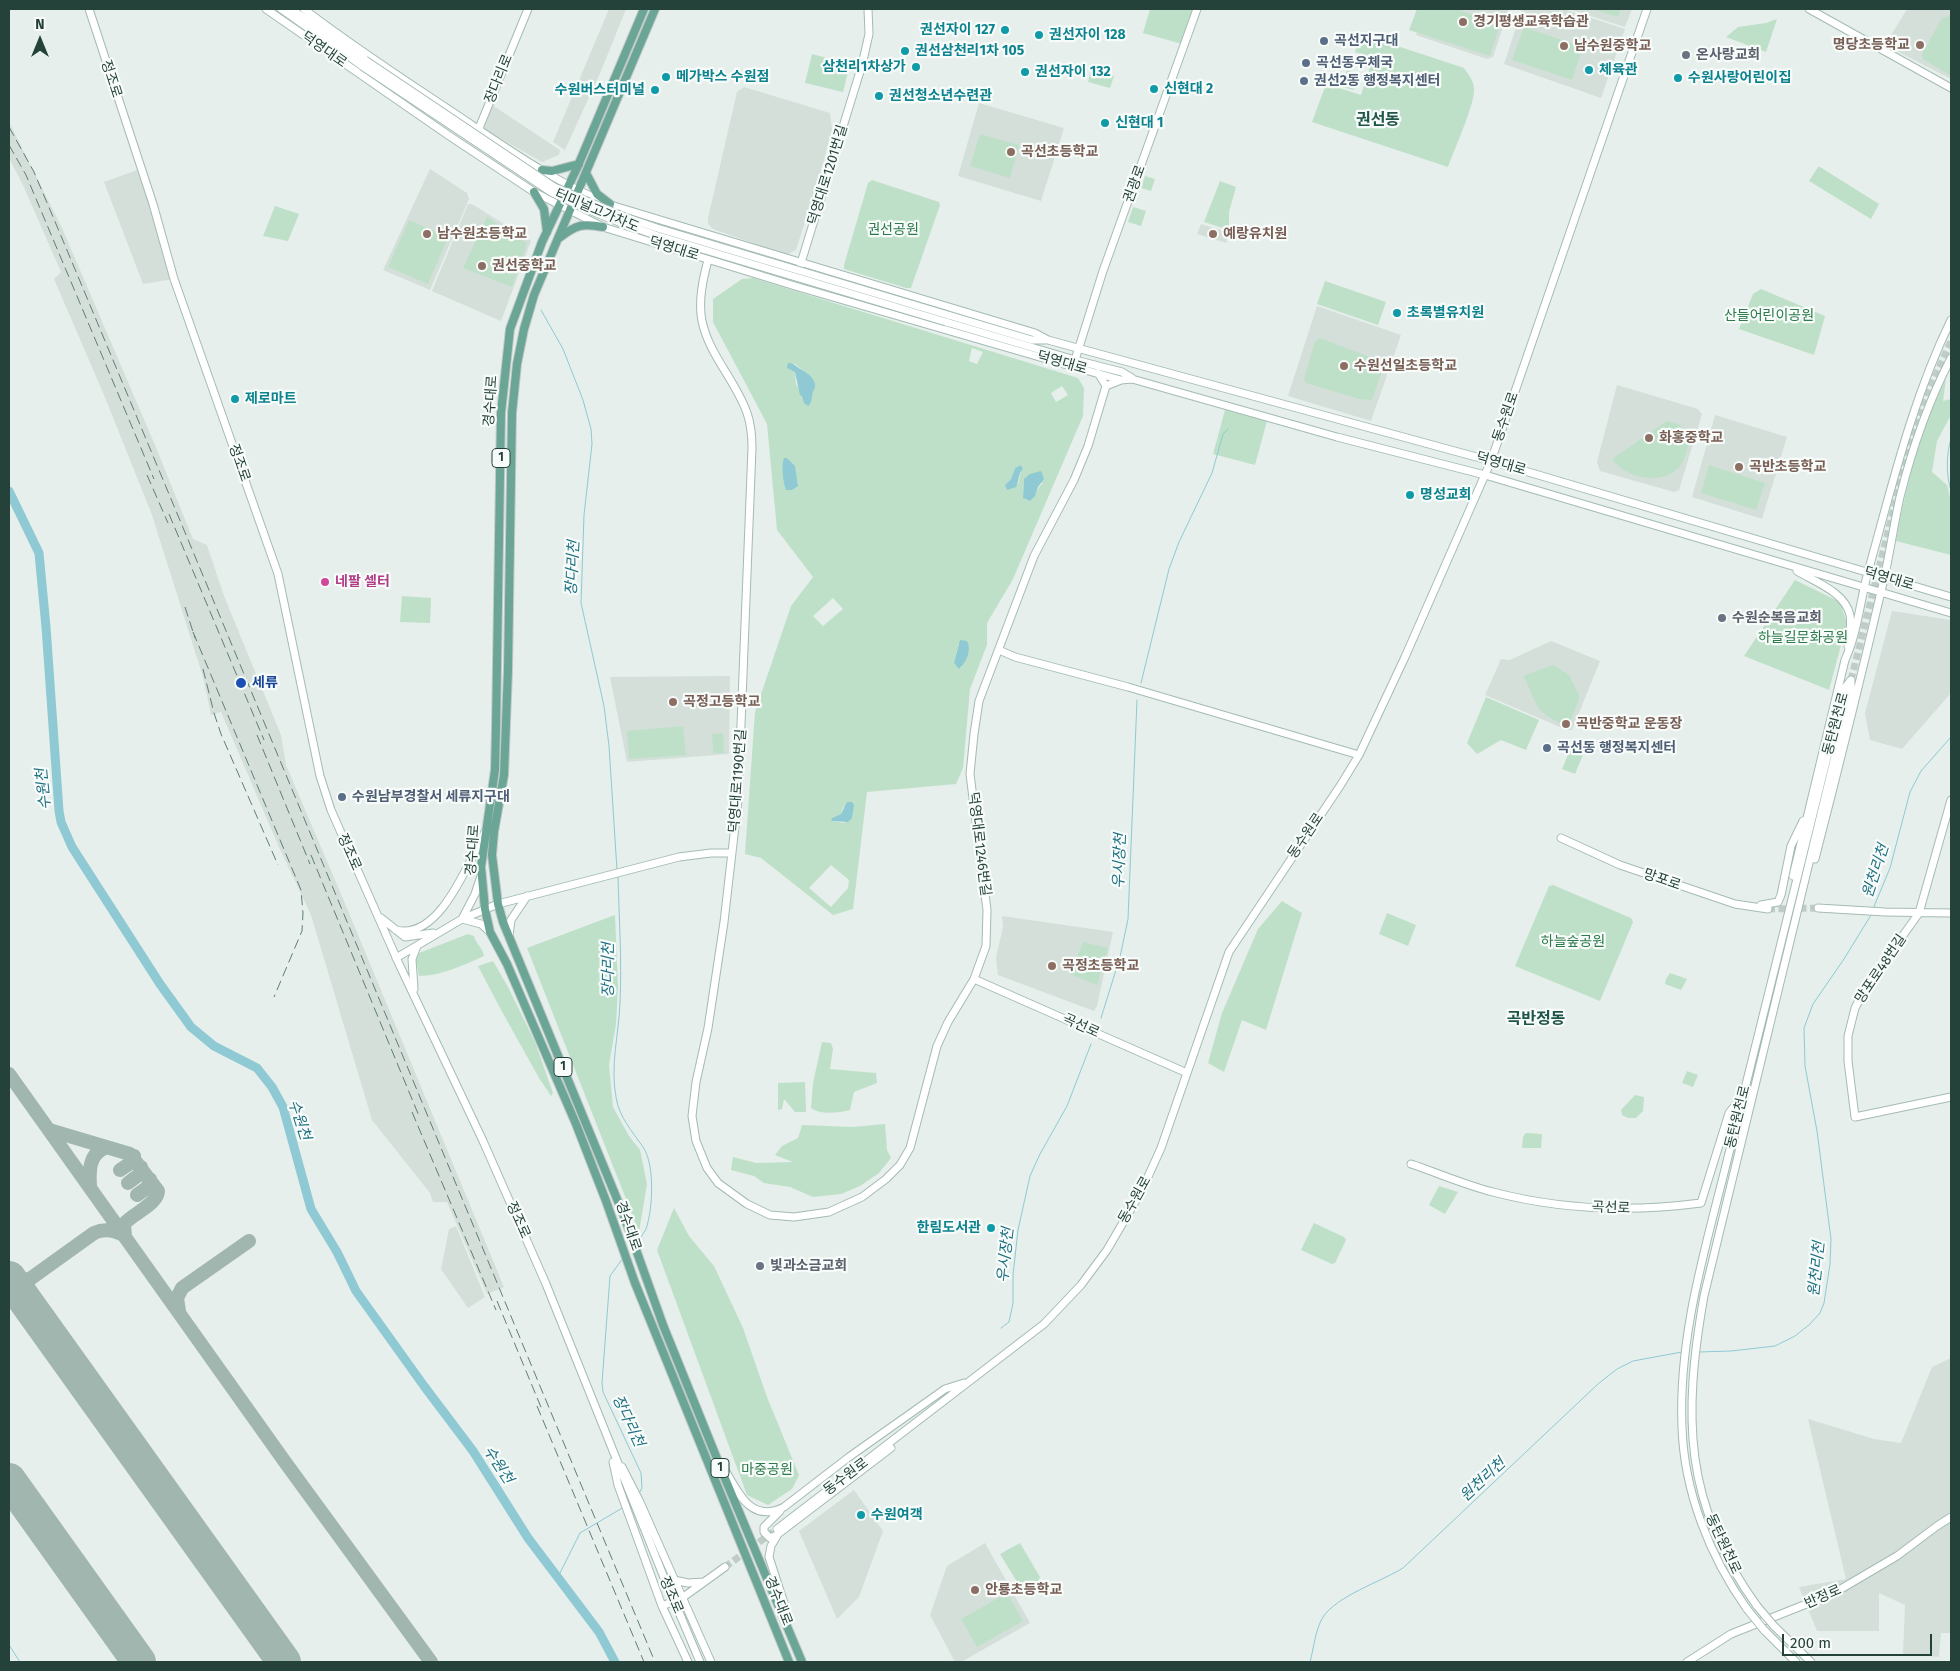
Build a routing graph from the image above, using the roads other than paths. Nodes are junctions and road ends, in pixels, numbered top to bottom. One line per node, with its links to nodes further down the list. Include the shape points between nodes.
1 (89, 9): 70 (main road, 정조로, via 174,279 278,574 321,781)
2 (266, 9): 13 (main road, 덕영대로)
3 (281, 9): 14 (main road, 덕영대로)
4 (291, 9): 14 (main road, 덕영대로)
5 (528, 9): 17 (main road, 장다리로)
6 (644, 9): 19 (main road, 경수대로 / 1)
7 (655, 9): 21 (main road, 경수대로 / 1)
8 (868, 9): 32 (main road, 덕영대로1201번길, via 869,34 862,65)
9 (1197, 9): 37 (main road, 권광로)
10 (1647, 9): 44 (main road, 동수원로)
11 (1809, 9): 16 (main road)
12 (306, 10): 14 (main road); 17 (main road, 덕영대로)
13 (295, 30): 14 (main road); 18 (main road, 덕영대로)
14 (326, 36): 15 (main road, 덕영대로)
15 (363, 63): 34 (main road, 터미널고가차도, bridge, via 551,192 582,207 655,235)
16 (1951, 88)
17 (478, 129): 18 (main road, 장다리로); 20 (main road, 덕영대로)
18 (470, 149): 24 (main road, 덕영대로)
19 (579, 164): 20 (main road, via 552,171); 22 (main road, 경수대로 / 1)
20 (542, 170): 22 (main road, 덕영대로)
21 (586, 173): 23 (main road, 경수대로 / 1); 25 (main road, via 597,194)
22 (569, 186): 23 (main road, 덕영대로); 26 (main road, 경수대로 / 1)
23 (580, 191): 25 (main road, 덕영대로); 27 (main road, 경수대로 / 1)
24 (534, 192): 26 (main road, 덕영대로); 29 (main road, via 544,209)
25 (610, 204): 32 (main road, 덕영대로)
26 (560, 206): 27 (main road, 덕영대로); 29 (main road, 경수대로 / 1)
27 (570, 211): 28 (main road, 덕영대로); 30 (main road, 경수대로 / 1)
28 (603, 227): 30 (main road, via 576,226); 31 (main road, 덕영대로)
29 (547, 233): 58 (main road, 경수대로 / 1, via 510,328 506,360 501,413 495,770)
30 (557, 239): 63 (main road, 경수대로 / 1, via 524,329 512,413 504,776 492,855)
31 (708, 260): 33 (main road, 덕영대로); 60 (main road, 덕영대로1190번길, via 702,285 702,320 711,345 747,413 752,432 739,790)
32 (801, 262): 33 (main road, 덕영대로1201번길); 36 (main road, 덕영대로, via 1035,333)
33 (795, 286): 40 (main road, 덕영대로)
34 (947, 318): 36 (main road, 덕영대로, via 1032,340); 39 (main road, 덕영대로)
35 (1951, 320): 47 (main road, via 1937,348 1902,445)
36 (1048, 340): 37 (main road, 덕영대로)
37 (1078, 348): 39 (main road, 권광로); 44 (main road, 덕영대로)
38 (1951, 358): 48 (main road, via 1916,438)
39 (1075, 360): 41 (main road, 덕영대로, via 1122,372)
40 (1098, 373): 42 (main road, 덕영대로); 43 (main road)
41 (1132, 378): 42 (main road, 덕영대로); 45 (main road, 덕영대로)
42 (1121, 380): 43 (main road)
43 (1106, 386): 53 (main road, 덕영대로1246번길, via 1088,446 1034,556)
44 (1491, 461): 45 (main road, 동수원로); 47 (main road, 덕영대로)
45 (1484, 475): 46 (main road, 덕영대로); 55 (main road, 동수원로)
46 (1788, 566): 49 (main road, 덕영대로); 54 (main road, via 1843,600 1851,622)
47 (1868, 573): 48 (main road, 덕영대로); 49 (main road)
48 (1884, 578): 50 (main road); 51 (main road, 덕영대로)
49 (1864, 588): 50 (main road, 덕영대로); 54 (main road, via 1859,618)
50 (1880, 594): 52 (main road, 덕영대로); 77 (main road, via 1810,878)
51 (1951, 597)
52 (1951, 613)
53 (999, 650): 55 (main road); 80 (main road, 덕영대로1246번길, via 979,701 970,774 987,910 986,946)
54 (1845, 660): 57 (main road)
55 (1359, 755): 82 (main road, 동수원로, via 1229,952)
56 (1951, 800): 68 (main road, 망포로48번길)
57 (1809, 810): 64 (main road, via 1791,846 1778,902); 76 (main road)
58 (486, 832): 61 (main road, 경수대로 / 1); 72 (main road, via 452,896 436,915 412,931)
59 (1561, 838): 64 (main road, 망포로, via 1620,865)
60 (732, 853): 62 (main road, via 679,857); 86 (main road, 덕영대로1190번길, via 719,956 692,1116 696,1141 707,1168 718,1183 747,1204)
61 (482, 872): 66 (main road, 경수대로 / 1); 71 (main road, via 476,894)
62 (527, 896): 63 (main road); 75 (main road, via 511,920)
63 (498, 904): 66 (main road); 75 (main road, 경수대로 / 1)
64 (1751, 907): 67 (main road, 망포로)
65 (1818, 908): 68 (main road)
66 (485, 909): 71 (main road); 74 (main road, 경수대로 / 1)
67 (1768, 909)
68 (1919, 913): 69 (main road); 84 (main road, 망포로48번길, via 1855,1008 1848,1036 1855,1117)
69 (1951, 913)
70 (378, 917): 72 (main road); 79 (main road, 정조로)
71 (462, 919): 73 (main road); 74 (main road, via 477,922)
72 (396, 930): 73 (main road, via 405,937)
73 (439, 932): 78 (main road)
74 (490, 932): 105 (main road, 경수대로 / 1, via 569,1108 635,1283)
75 (509, 936): 88 (main road, 경수대로 / 1, via 629,1230)
76 (1781, 942): 77 (main road, 동탄원천로, via 1844,689 1851,680); 83 (main road, 동탄원천로)
77 (1790, 944): 109 (main road, 동탄원천로, bridge, via 1704,1296 1691,1400 1694,1454 1704,1500 1721,1545 1757,1606)
78 (418, 945): 79 (main road); 81 (main road, via 412,959)
79 (396, 958): 81 (main road, 정조로)
80 (974, 979): 82 (main road, 곡선로); 86 (main road, 덕영대로1246번길, via 937,1046 910,1148 900,1165 862,1197 829,1212 794,1217)
81 (414, 994): 89 (main road, 정조로, via 484,1141 546,1284)
82 (1187, 1073): 87 (main road, 동수원로, via 1162,1148 1107,1250 1081,1285 1044,1324)
83 (1743, 1095): 85 (main road, 곡선로, via 1729,1113 1701,1203 1612,1209 1566,1205 1493,1192); 108 (main road, 동탄원천로, bridge, via 1694,1296 1686,1342 1681,1401 1684,1454 1694,1500 1723,1571 1747,1609)
84 (1951, 1097)
85 (1411, 1164)
86 (770, 1215)
87 (970, 1382): 91 (main road, via 945,1389); 93 (main road, 동수원로)
88 (715, 1456): 91 (main road, via 744,1502 765,1512 775,1512); 101 (main road, 경수대로 / 1)
89 (623, 1481): 90 (main road, 정조로); 99 (main road, via 627,1510)
90 (637, 1502): 95 (main road); 103 (main road, 정조로, bridge)
91 (784, 1507): 93 (main road, via 764,1527 770,1538)
92 (1951, 1517): 107 (main road, 반정로, via 1897,1556 1834,1593 1750,1625)
93 (777, 1532): 101 (main road, via 769,1558 784,1603)
94 (725, 1567): 96 (main road)
95 (674, 1580): 96 (main road); 98 (main road)
96 (705, 1582): 97 (main road)
97 (696, 1588): 98 (main road); 100 (main road, via 688,1603)
98 (682, 1598): 99 (main road); 100 (main road)
99 (662, 1606): 102 (main road)
100 (689, 1614): 104 (main road)
101 (788, 1628): 106 (main road, 경수대로 / 1)
102 (688, 1662)
103 (700, 1662)
104 (711, 1662)
105 (789, 1662)
106 (802, 1662)
107 (1687, 1662)
108 (1796, 1662)
109 (1811, 1662)

